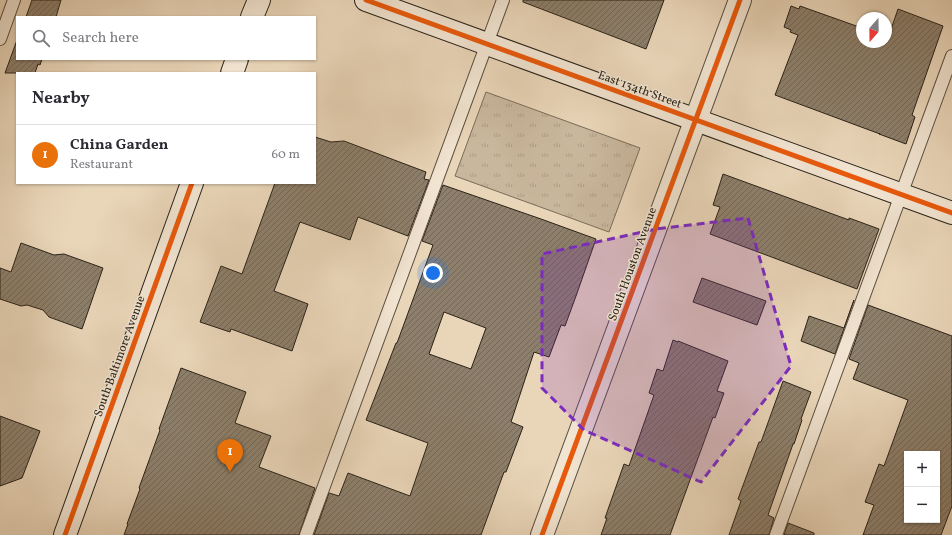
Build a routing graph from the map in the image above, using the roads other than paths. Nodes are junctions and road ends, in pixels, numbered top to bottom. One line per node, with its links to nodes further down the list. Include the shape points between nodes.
1 (14, 0): 7 (lane)
2 (258, 0): 6 (street)
3 (366, 0): 8 (street, East 134th Street)
4 (503, 0): 8 (lane)
5 (740, 0): 12 (street, South Houston Avenue)
6 (252, 16)
7 (0, 39)
8 (487, 44): 12 (street, East 134th Street); 17 (lane)
9 (952, 56): 14 (lane)
10 (237, 60): 11 (street)
11 (232, 72)
12 (695, 120): 14 (street, East 134th Street); 18 (street, South Houston Avenue)
13 (192, 184): 16 (street, South Baltimore Avenue)
14 (901, 195): 15 (street, East 134th Street); 19 (lane)
15 (952, 213)
16 (65, 535)
17 (306, 535)
18 (542, 535)
19 (776, 535)

